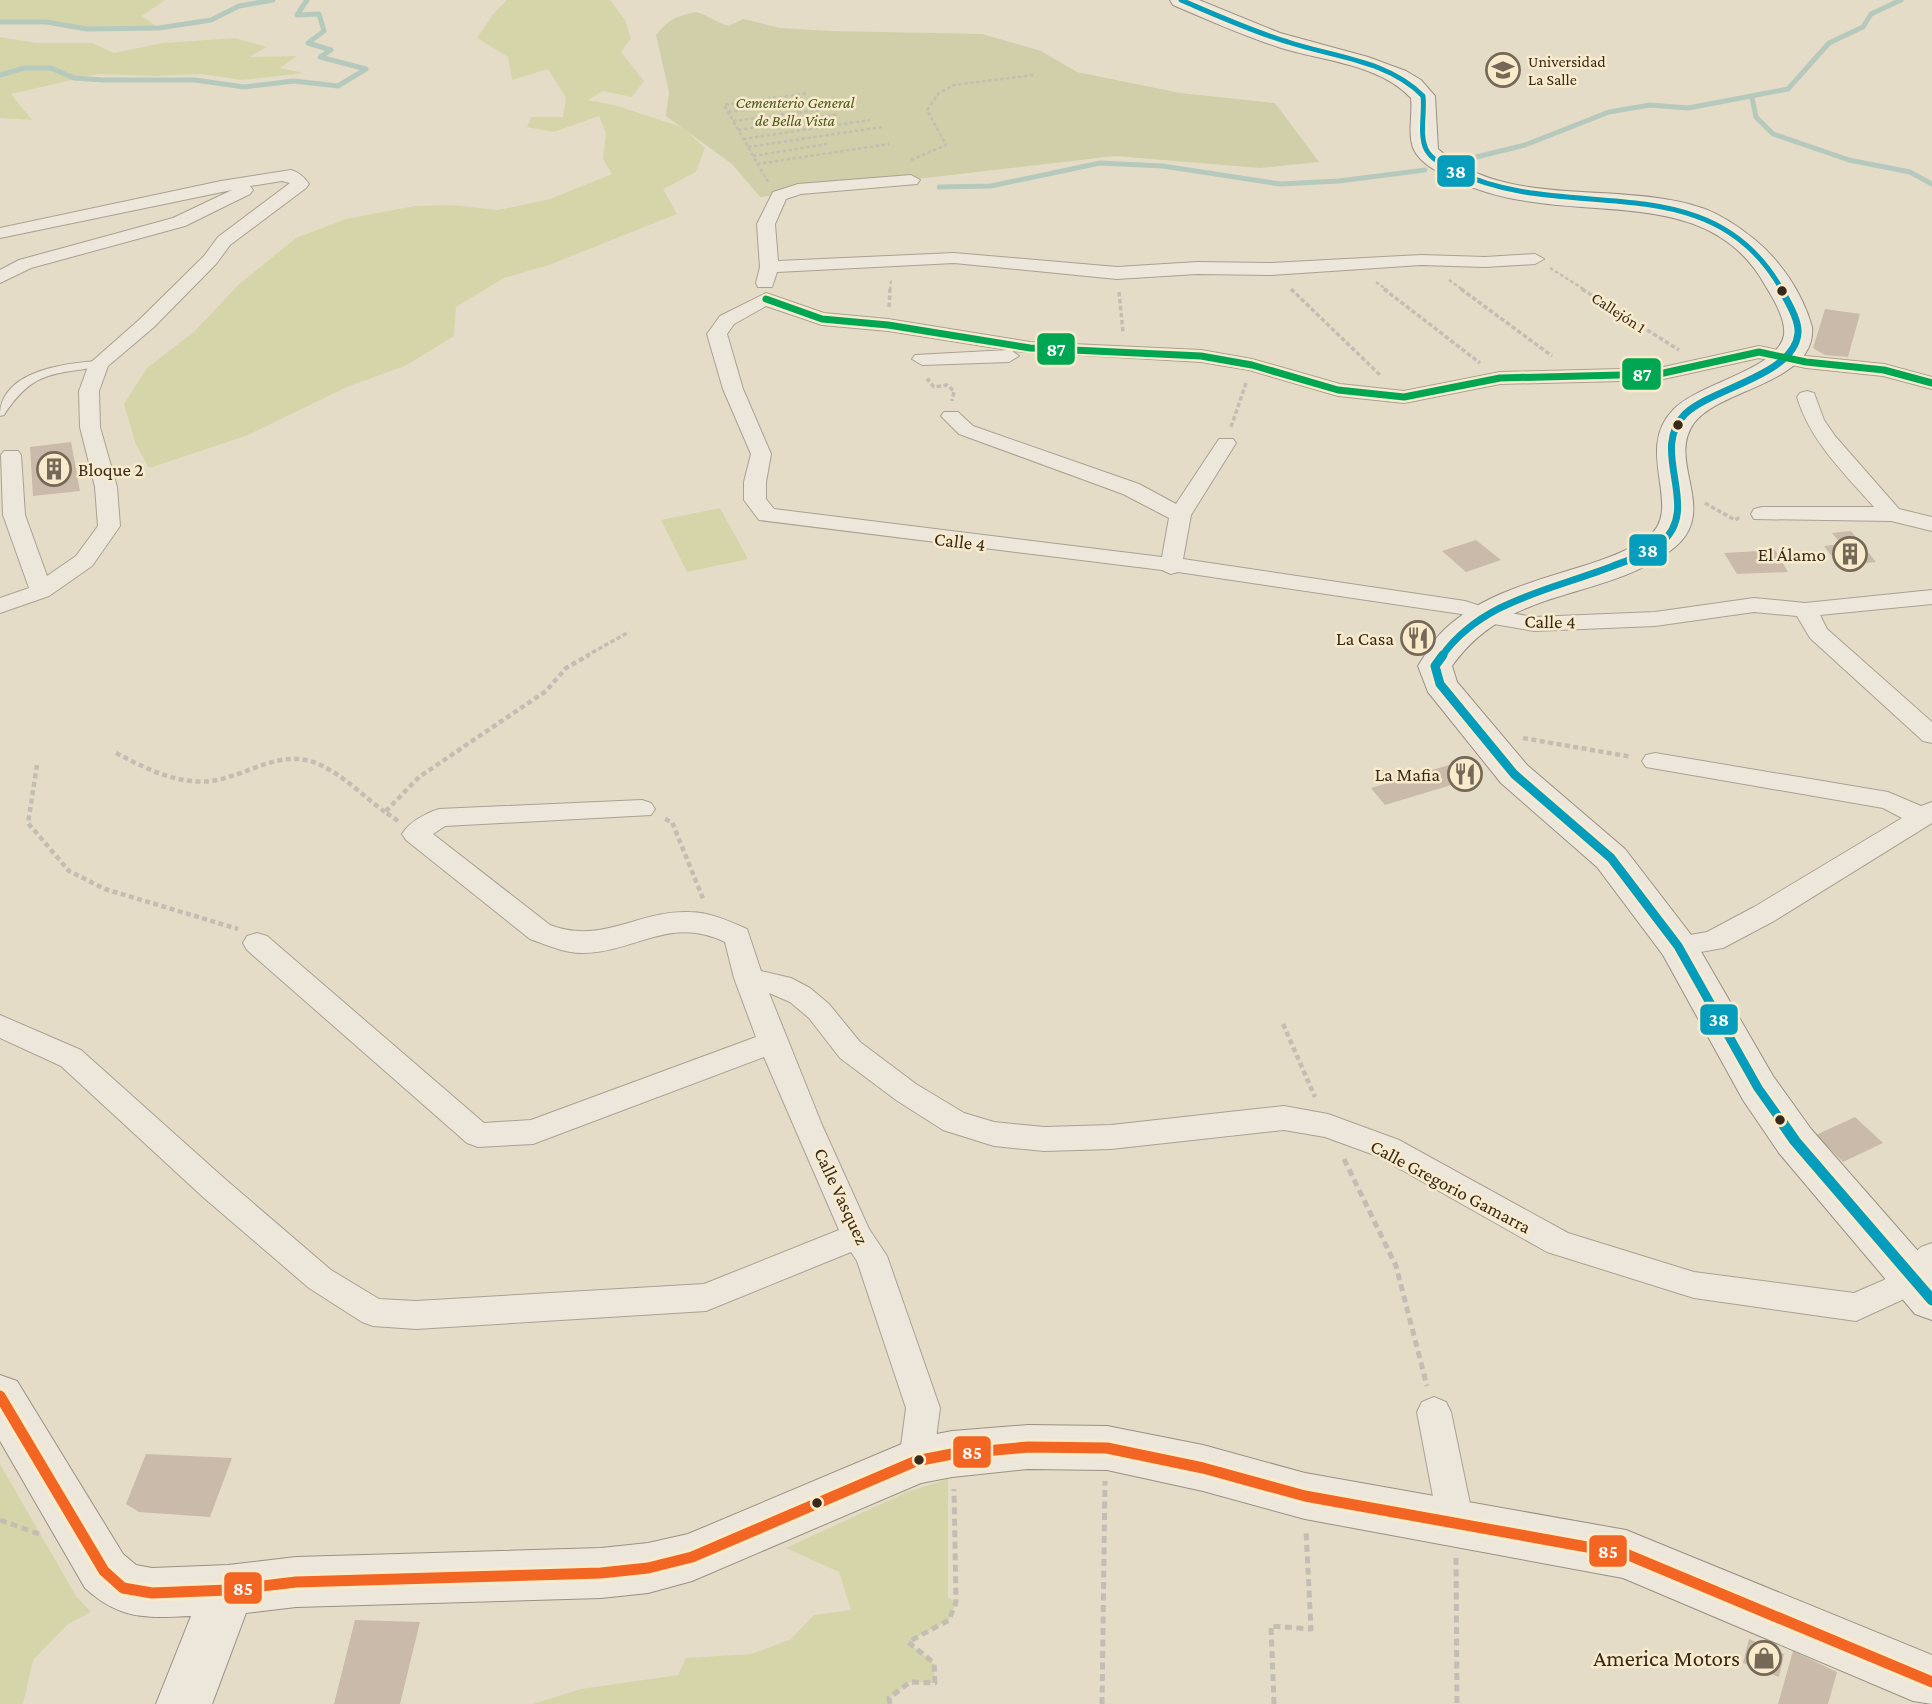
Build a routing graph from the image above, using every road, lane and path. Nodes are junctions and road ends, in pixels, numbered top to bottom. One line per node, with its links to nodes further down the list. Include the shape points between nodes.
1 (1181, 0): 35 (main road, via 1281,40 1405,80 1423,96 1426,149 1443,164 1477,181 1534,195 1667,207 1720,225 1757,255 1783,291 1798,336)
2 (1034, 75): 17 (path, via 954,85 939,93 927,115 946,145)
3 (808, 93): 6 (path, via 724,104)
4 (813, 102): 6 (path)
5 (825, 109): 9 (path)
6 (728, 112): 9 (path)
7 (839, 114): 11 (path)
8 (870, 120): 12 (path)
9 (733, 121): 11 (path)
10 (882, 127): 15 (path)
11 (738, 130): 12 (path)
12 (743, 139): 15 (path)
13 (827, 144): 16 (path)
14 (889, 144): 18 (path)
15 (748, 147): 16 (path)
16 (753, 156): 18 (path)
17 (909, 161)
18 (757, 164): 21 (path)
19 (911, 180): 21 (street, via 798,189)
20 (250, 183): 22 (street); 29 (street, via 241,193 179,222 25,264); 37 (street, via 269,175 291,175 300,184 224,241 147,323)
21 (779, 196): 26 (street, via 766,224)
22 (0, 233)
23 (893, 259): 26 (street); 28 (street, via 954,258); 32 (path)
24 (1535, 259): 25 (street); 39 (path, Callejón 1)
25 (1421, 260): 27 (street); 40 (path)
26 (769, 267): 31 (street)
27 (1270, 269): 28 (street); 43 (path)
28 (1117, 273): 34 (path)
29 (0, 277)
30 (1376, 282): 41 (path)
31 (766, 299): 32 (street, via 822,319); 49 (street, via 727,320 717,334 733,389 761,454)
32 (888, 325): 33 (street)
33 (1030, 348): 34 (street); 36 (street, via 1014,355)
34 (1125, 351): 38 (street)
35 (1788, 357): 39 (street, via 1759,352); 42 (street, via 1884,370); 61 (main road, via 1706,398 1674,431 1670,453 1679,518 1659,545 1607,569 1513,600)
36 (922, 359): 46 (path, via 920,364 940,377 928,380 934,387 947,385 954,391)
37 (99, 364): 45 (lane, via 29,379 12,391); 57 (street, via 89,391 90,427 106,487 109,526 84,561)
38 (1252, 365): 43 (street, via 1338,390); 47 (path)
39 (1703, 366): 40 (street, via 1659,374)
40 (1578, 376): 41 (street)
41 (1500, 378): 43 (street)
42 (1932, 383)
43 (1404, 397)
44 (1807, 397): 52 (street, via 1827,440)
45 (0, 413)
46 (951, 416): 53 (street, via 966,430 1131,489)
47 (1226, 443): 53 (street)
48 (12, 455): 57 (street, via 14,515)
49 (755, 500): 56 (street, Calle 4, via 768,515)
50 (1704, 503): 54 (path)
51 (1762, 514): 52 (street)
52 (1891, 514): 55 (street)
53 (1180, 515): 56 (street)
54 (1735, 520)
55 (1932, 524)
56 (1171, 566): 61 (street, Calle 4, via 1465,608)
57 (41, 591): 59 (street)
58 (1932, 597): 60 (street, Calle 4)
59 (0, 606)
60 (1805, 610): 61 (street, Calle 4, via 1754,605 1655,619 1534,624); 63 (street, via 1818,633)
61 (1488, 616): 74 (main road, via 1445,647 1435,666 1440,684 1514,774 1611,858)
62 (629, 632): 69 (path, via 566,668 546,691 419,777)
63 (1932, 735)
64 (1521, 738): 66 (path)
65 (116, 753): 69 (path, via 157,774 194,783 218,780 264,763 312,762)
66 (1646, 762): 70 (street, via 1888,800)
67 (37, 765): 73 (path, via 28,823 69,870 105,889 248,933)
68 (642, 809): 71 (street, via 439,818); 72 (path, via 672,822)
69 (385, 812): 71 (path)
70 (1926, 815): 74 (street, via 1713,941)
71 (415, 834): 75 (street, Calle Vasquez, via 540,932 559,941 611,940 654,925 687,921 716,925 737,936)
72 (693, 878)
73 (257, 943): 78 (street, via 478,1135 533,1132)
74 (1678, 946): 81 (main road, via 1777,1116)
75 (748, 978): 78 (street, Calle Vasquez); 79 (street, Calle Gregorio Gamarra, via 782,985 800,995 850,1050 906,1092 954,1122 994,1134 1044,1139 1111,1137 1284,1118)
76 (1283, 1024): 79 (path)
77 (0, 1026): 80 (street, via 71,1058 320,1279 373,1312 416,1315 706,1297)
78 (773, 1042): 80 (street, Calle Vasquez)
79 (1328, 1126): 81 (street, Calle Gregorio Gamarra, via 1388,1147 1558,1243 1694,1285 1856,1307); 83 (path, via 1396,1266)
80 (857, 1236): 85 (street, Calle Vasquez, via 871,1256 923,1408)
81 (1925, 1278)
82 (0, 1396): 90 (main road, via 104,1571 123,1588 152,1593)
83 (1434, 1412): 88 (street)
84 (1107, 1448): 85 (main road, via 1028,1447); 86 (main road); 94 (path)
85 (934, 1458): 90 (main road, via 692,1557 648,1568 296,1582); 93 (path, via 956,1602 949,1620 908,1642 934,1663 935,1683 910,1682 889,1698)
86 (1305, 1496): 88 (main road); 95 (path, via 1311,1629 1271,1626)
87 (0, 1520): 89 (path)
88 (1455, 1522): 91 (main road, via 1626,1554); 96 (path)
89 (48, 1533)
90 (228, 1590): 92 (main road)
91 (1932, 1682)
92 (184, 1704)
93 (890, 1704)
94 (1102, 1704)
95 (1274, 1704)
96 (1457, 1704)

